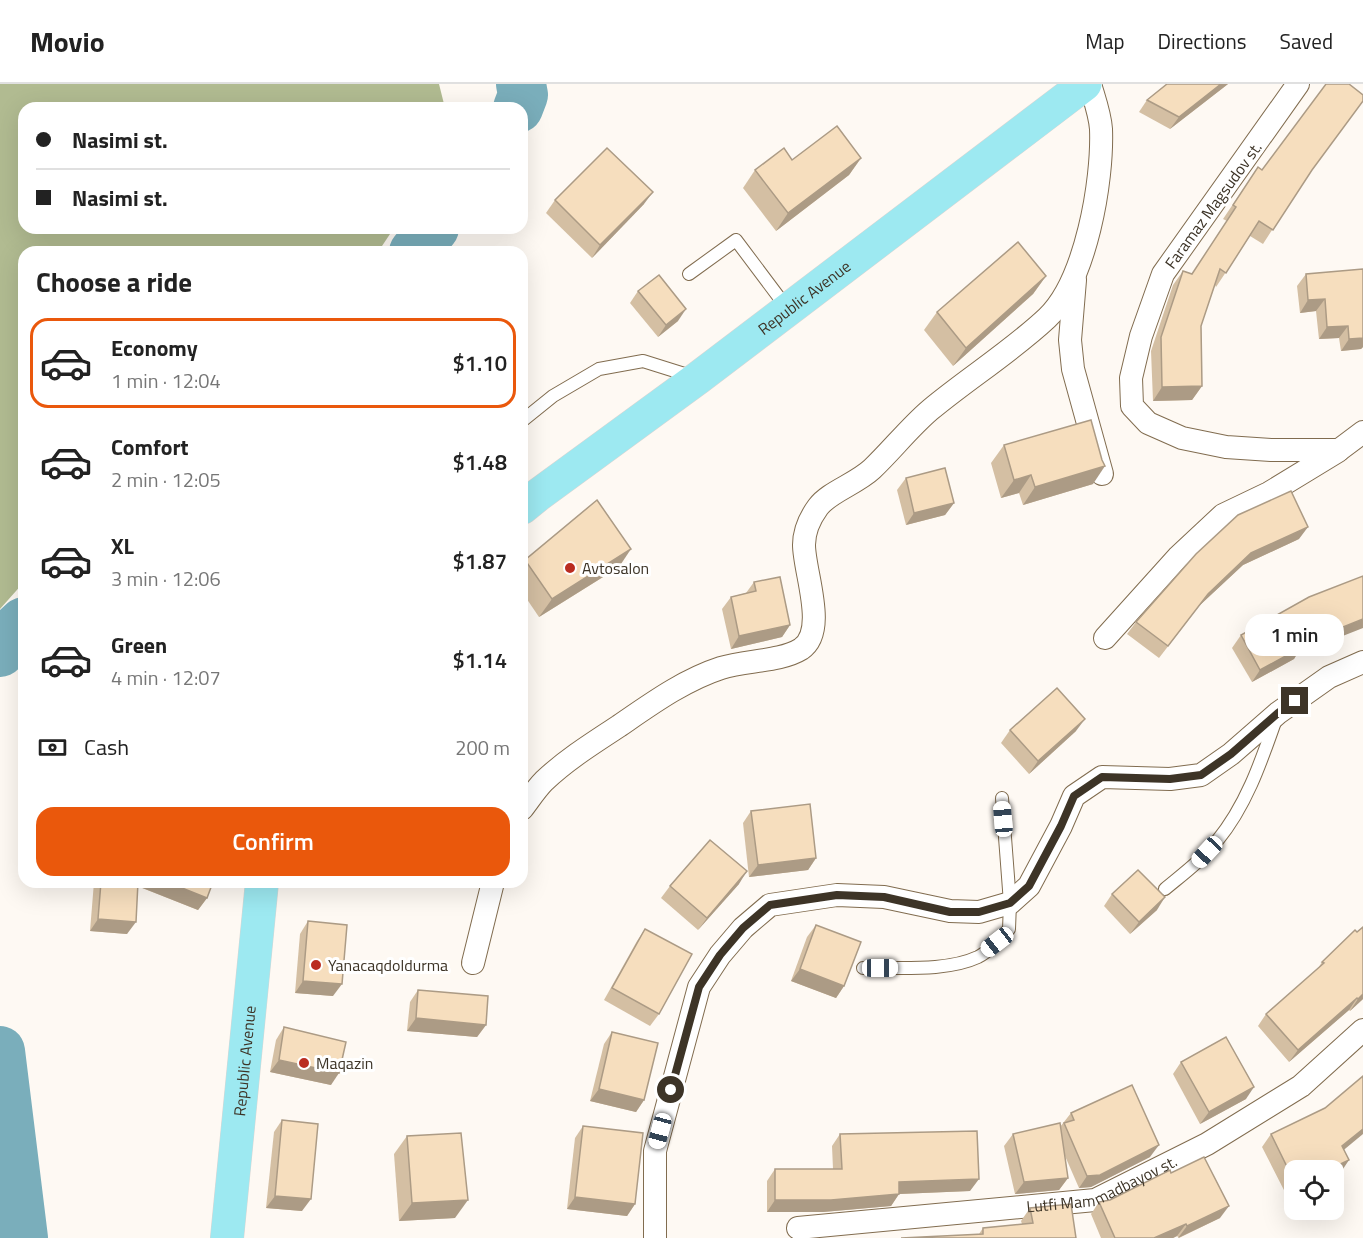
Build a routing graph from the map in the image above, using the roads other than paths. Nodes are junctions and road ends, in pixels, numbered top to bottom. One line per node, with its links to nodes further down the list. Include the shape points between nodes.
1 (1085, 84): 6 (main road, Republic Avenue)
2 (1090, 84): 4 (street, via 1101,126 1101,165 1086,240)
3 (1298, 84): 10 (street, Faramaz Magsudov st., via 1163,274 1141,336 1131,378 1131,406 1148,423 1182,438 1215,445)
4 (1075, 272): 11 (street, via 1072,369); 17 (street, via 1049,317 928,412 860,480 818,507 805,533 813,624 811,638 801,649 693,678 588,746 543,782)
5 (689, 274): 6 (lane, via 736,240)
6 (788, 309): 7 (main road, Republic Avenue)
7 (698, 378): 8 (lane, via 643,362 599,369 553,396); 12 (main road, Republic Avenue)
8 (528, 417)
9 (1363, 432): 10 (street)
10 (1339, 450): 13 (street, via 1269,493 1223,515 1178,557)
11 (1102, 474)
12 (528, 503)
13 (1105, 638)
14 (1363, 662): 15 (street, via 1329,677)
15 (1278, 713): 20 (lane, via 1236,814 1217,841); 21 (street, via 1201,775 1170,779 1102,777 1074,796 1029,886)
16 (1002, 798): 21 (lane)
17 (528, 801)
18 (261, 888): 26 (main road, Republic Avenue)
19 (491, 888): 22 (street)
20 (1165, 889)
21 (1010, 903): 23 (lane, via 1009,929 979,957 951,965); 27 (street, via 979,912 950,912 884,897 837,895 770,905 743,928 699,987 655,1151)
22 (473, 963)
23 (863, 968)
24 (1363, 1030): 25 (street, Lutfi Mammadbayov st., via 1301,1086 1207,1144 1095,1200)
25 (798, 1228)
26 (227, 1238)
27 (655, 1238)

